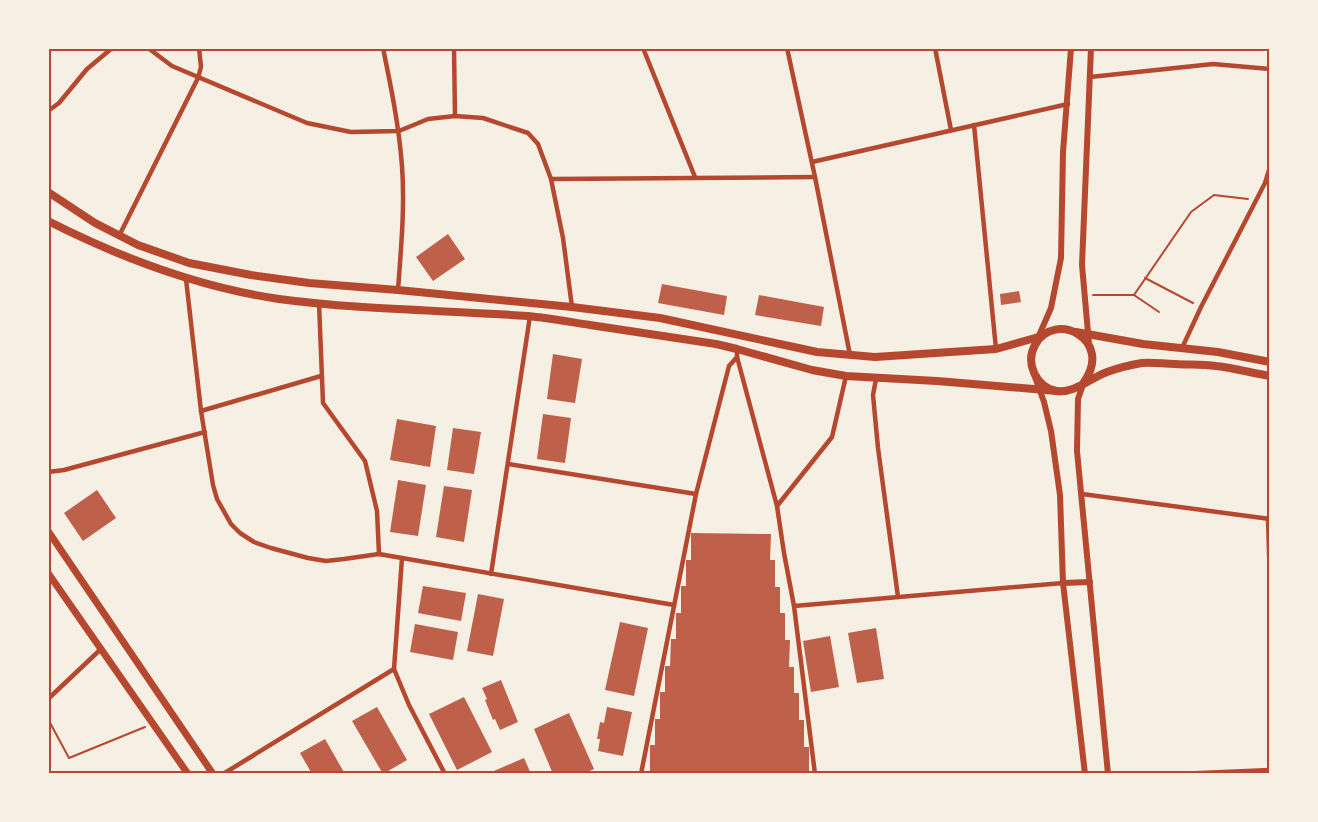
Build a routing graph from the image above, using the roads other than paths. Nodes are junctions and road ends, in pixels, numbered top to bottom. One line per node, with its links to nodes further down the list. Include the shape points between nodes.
1 (122, 48): 15 (street, via 111,49 87,69)
2 (148, 48): 13 (street, via 172,66)
3 (199, 48): 13 (street)
4 (383, 48): 19 (street)
5 (454, 48): 16 (street)
6 (644, 48): 22 (street)
7 (787, 48): 20 (street)
8 (935, 48): 18 (street)
9 (1071, 48): 14 (street)
10 (1091, 48): 12 (street)
11 (1270, 69): 12 (street, via 1213,64)
12 (1090, 77): 35 (street, via 1082,265)
13 (198, 78): 19 (street, via 307,123 351,132); 28 (street)
14 (1068, 104): 17 (street); 36 (street, via 1061,258 1051,308)
15 (48, 111)
16 (455, 116): 19 (street, via 428,119); 24 (street, via 483,118 528,133 538,144)
17 (974, 125): 18 (street); 39 (street)
18 (951, 130): 20 (street)
19 (399, 131): 30 (street, via 403,214)
20 (812, 162): 23 (street)
21 (1270, 167): 25 (street)
22 (695, 177): 23 (street); 24 (street)
23 (815, 177): 41 (street)
24 (550, 179): 32 (street)
25 (1267, 184): 38 (street, via 1255,200)
26 (48, 192): 28 (main road)
27 (48, 221): 29 (main road, via 134,261)
28 (119, 236): 30 (main road, via 189,262 251,276)
29 (186, 279): 31 (main road, via 238,292); 51 (street)
30 (398, 290): 32 (main road)
31 (319, 303): 33 (main road); 44 (street)
32 (572, 307): 41 (main road, via 660,318 817,352)
33 (530, 316): 40 (main road, via 659,335); 53 (street)
34 (1073, 331): 35 (main road); 36 (main road, via 1052,330); 37 (main road)
35 (1088, 334): 37 (street); 38 (main road)
36 (1039, 339): 39 (main road); 43 (main road, via 1031,353)
37 (1089, 344): 48 (main road, via 1093,364)
38 (1182, 348): 42 (main road)
39 (996, 349): 41 (main road, via 875,357)
40 (737, 353): 45 (main road); 55 (street, via 729,366); 57 (street)
41 (850, 355)
42 (1270, 362)
43 (1034, 374): 49 (street); 50 (main road, via 1047,388)
44 (321, 376): 51 (street); 60 (street, via 323,403 365,461 377,512)
45 (846, 376): 47 (main road); 57 (street, via 832,437)
46 (1270, 376): 48 (main road, via 1216,366 1145,363 1105,372)
47 (876, 379): 49 (main road); 67 (street, via 873,395 878,448)
48 (1084, 382): 50 (main road, via 1067,391); 56 (street, via 1077,419)
49 (1040, 390): 50 (main road); 65 (street, via 1051,431 1060,495)
50 (1057, 391)
51 (201, 411): 52 (street)
52 (205, 432): 54 (street); 60 (street, via 217,499 240,533 271,548 326,561)
53 (508, 464): 55 (street); 63 (street)
54 (48, 472)
55 (696, 494): 68 (street)
56 (1082, 494): 58 (street); 64 (street)
57 (777, 506): 69 (street)
58 (1269, 518): 66 (street)
59 (48, 531): 75 (main road)
60 (379, 554): 61 (street)
61 (402, 558): 63 (street); 71 (street)
62 (48, 573): 70 (main road)
63 (491, 574): 68 (street)
64 (1090, 582): 65 (street); 81 (street)
65 (1063, 583): 67 (street); 80 (street)
66 (1270, 585)
67 (898, 597): 69 (street)
68 (674, 605): 78 (street)
69 (794, 606): 79 (street)
70 (101, 649): 72 (street); 74 (main road)
71 (394, 669): 76 (street); 77 (street)
72 (48, 699)
73 (1270, 770): 82 (street)
74 (188, 774)
75 (213, 774)
76 (223, 774)
77 (444, 774)
78 (641, 774)
79 (815, 774)
80 (1085, 774)
81 (1108, 774)
82 (1177, 774)

